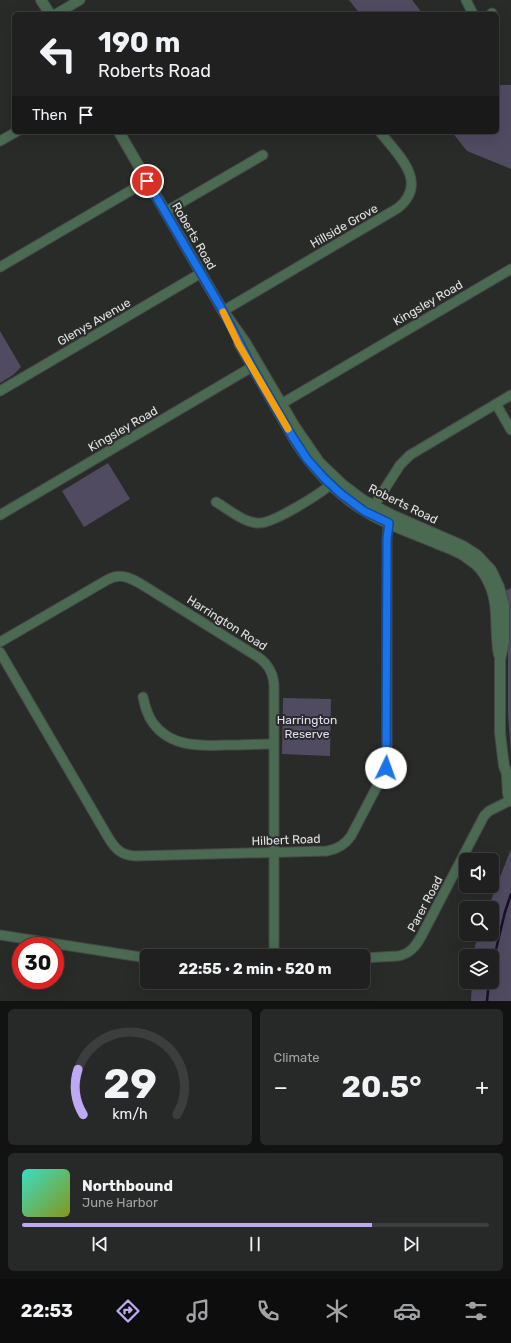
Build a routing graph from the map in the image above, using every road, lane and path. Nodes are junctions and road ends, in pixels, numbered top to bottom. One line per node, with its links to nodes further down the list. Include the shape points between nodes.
1 (41, 0): 4 (street)
2 (80, 0): 5 (street)
3 (466, 0): 6 (street)
4 (49, 12)
5 (59, 12)
6 (472, 12)
7 (12, 134): 10 (street)
8 (119, 134): 12 (street, Roberts Road)
9 (382, 134): 17 (street, Hillside Grove, via 411,176 412,187 406,201)
10 (0, 141)
11 (263, 155): 13 (street)
12 (147, 181): 13 (street, Roberts Road); 14 (street)
13 (165, 212): 16 (street, Roberts Road)
14 (0, 267)
15 (511, 269): 22 (street, Kingsley Road)
16 (201, 273): 17 (street, Roberts Road); 19 (street, Glenys Avenue)
17 (223, 311): 18 (street, Roberts Road, via 245,342)
18 (255, 365): 22 (street, Roberts Road); 27 (street, Kingsley Road)
19 (0, 391)
20 (511, 396): 21 (street)
21 (496, 404): 23 (street); 26 (street, via 410,455 400,465)
22 (278, 406): 24 (street, Roberts Road)
23 (511, 430)
24 (334, 482): 25 (street, via 275,519 259,524); 26 (street, Roberts Road, via 356,495)
25 (216, 502)
26 (372, 510): 28 (street, Roberts Road)
27 (0, 515)
28 (390, 519): 33 (street, Roberts Road, via 463,546 486,564 500,587 504,605 504,641 500,660 500,733); 37 (street, Hilbert Road, via 387,539 387,760 384,773 351,836 344,844 327,851)
29 (0, 642): 32 (street, Harrington Road, via 111,578 131,578 266,663 274,678)
30 (0, 652): 37 (street, Hilbert Road, via 116,850 135,856)
31 (143, 697): 32 (street, via 147,713 153,723 172,739 201,746)
32 (274, 744): 37 (street, Harrington Road)
33 (509, 779): 34 (street, Roberts Road, via 508,794)
34 (511, 800): 36 (street, Parer Road, via 489,811)
35 (511, 807): 36 (street, Parer Road, via 489,816)
36 (480, 824): 41 (street, Parer Road, via 413,949 403,955)
37 (274, 853): 39 (street, Harrington Road)
38 (0, 935): 40 (street)
39 (274, 949)
40 (140, 957)
41 (370, 958)

